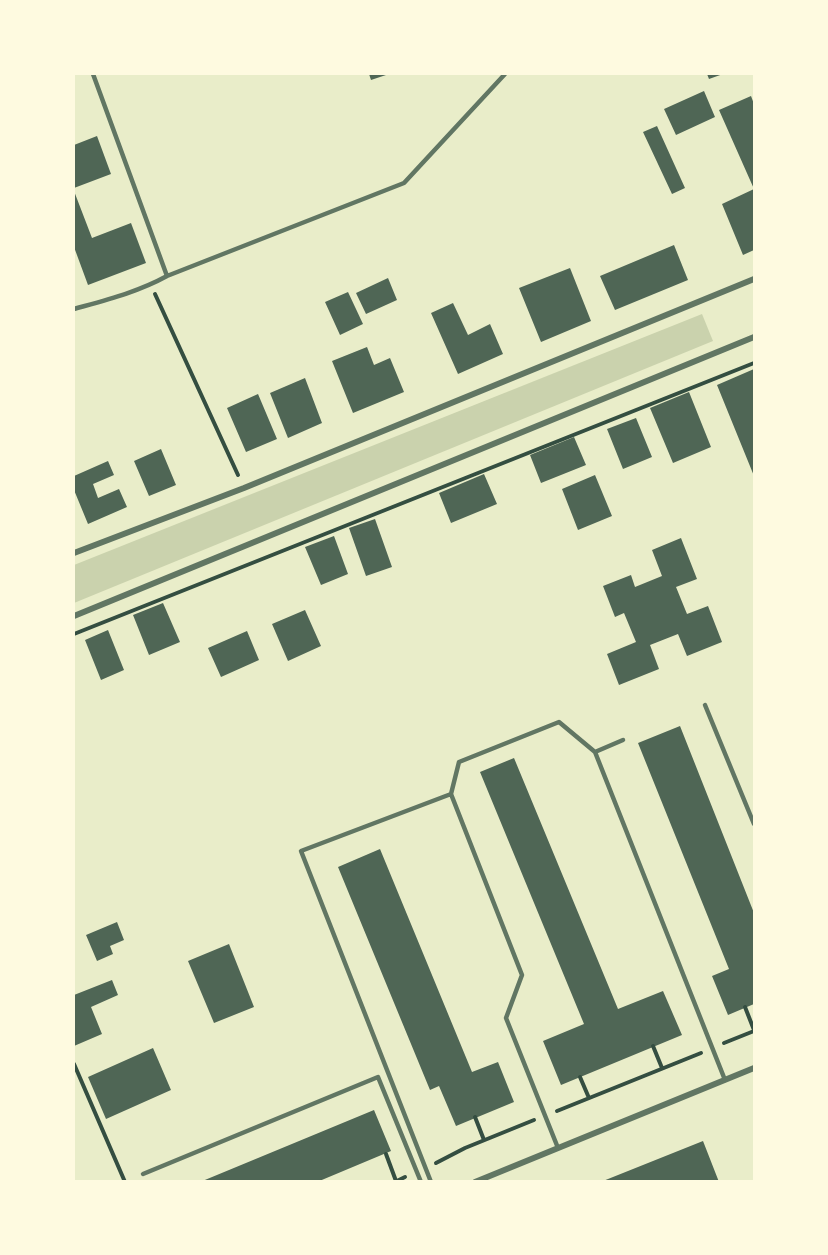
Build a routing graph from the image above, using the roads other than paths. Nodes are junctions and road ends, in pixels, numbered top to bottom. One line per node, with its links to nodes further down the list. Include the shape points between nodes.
1 (93, 74): 3 (lane)
2 (505, 74): 3 (lane, via 404,183)
3 (167, 276): 5 (lane, via 152,285)
4 (754, 279): 7 (street, via 244,488)
5 (74, 309)
6 (754, 337): 8 (street)
7 (74, 553)
8 (74, 616)
9 (705, 705): 13 (lane)
10 (623, 740): 11 (lane)
11 (595, 752): 12 (lane, via 559,722 459,762); 15 (lane)
12 (451, 794): 16 (lane, via 522,975 506,1018); 19 (lane, via 301,851)
13 (754, 824)
14 (754, 1068): 15 (street)
15 (724, 1080): 16 (street)
16 (558, 1148): 20 (street)
17 (143, 1174): 18 (lane, via 378,1077)
18 (421, 1182)
19 (431, 1182)
20 (475, 1182)

